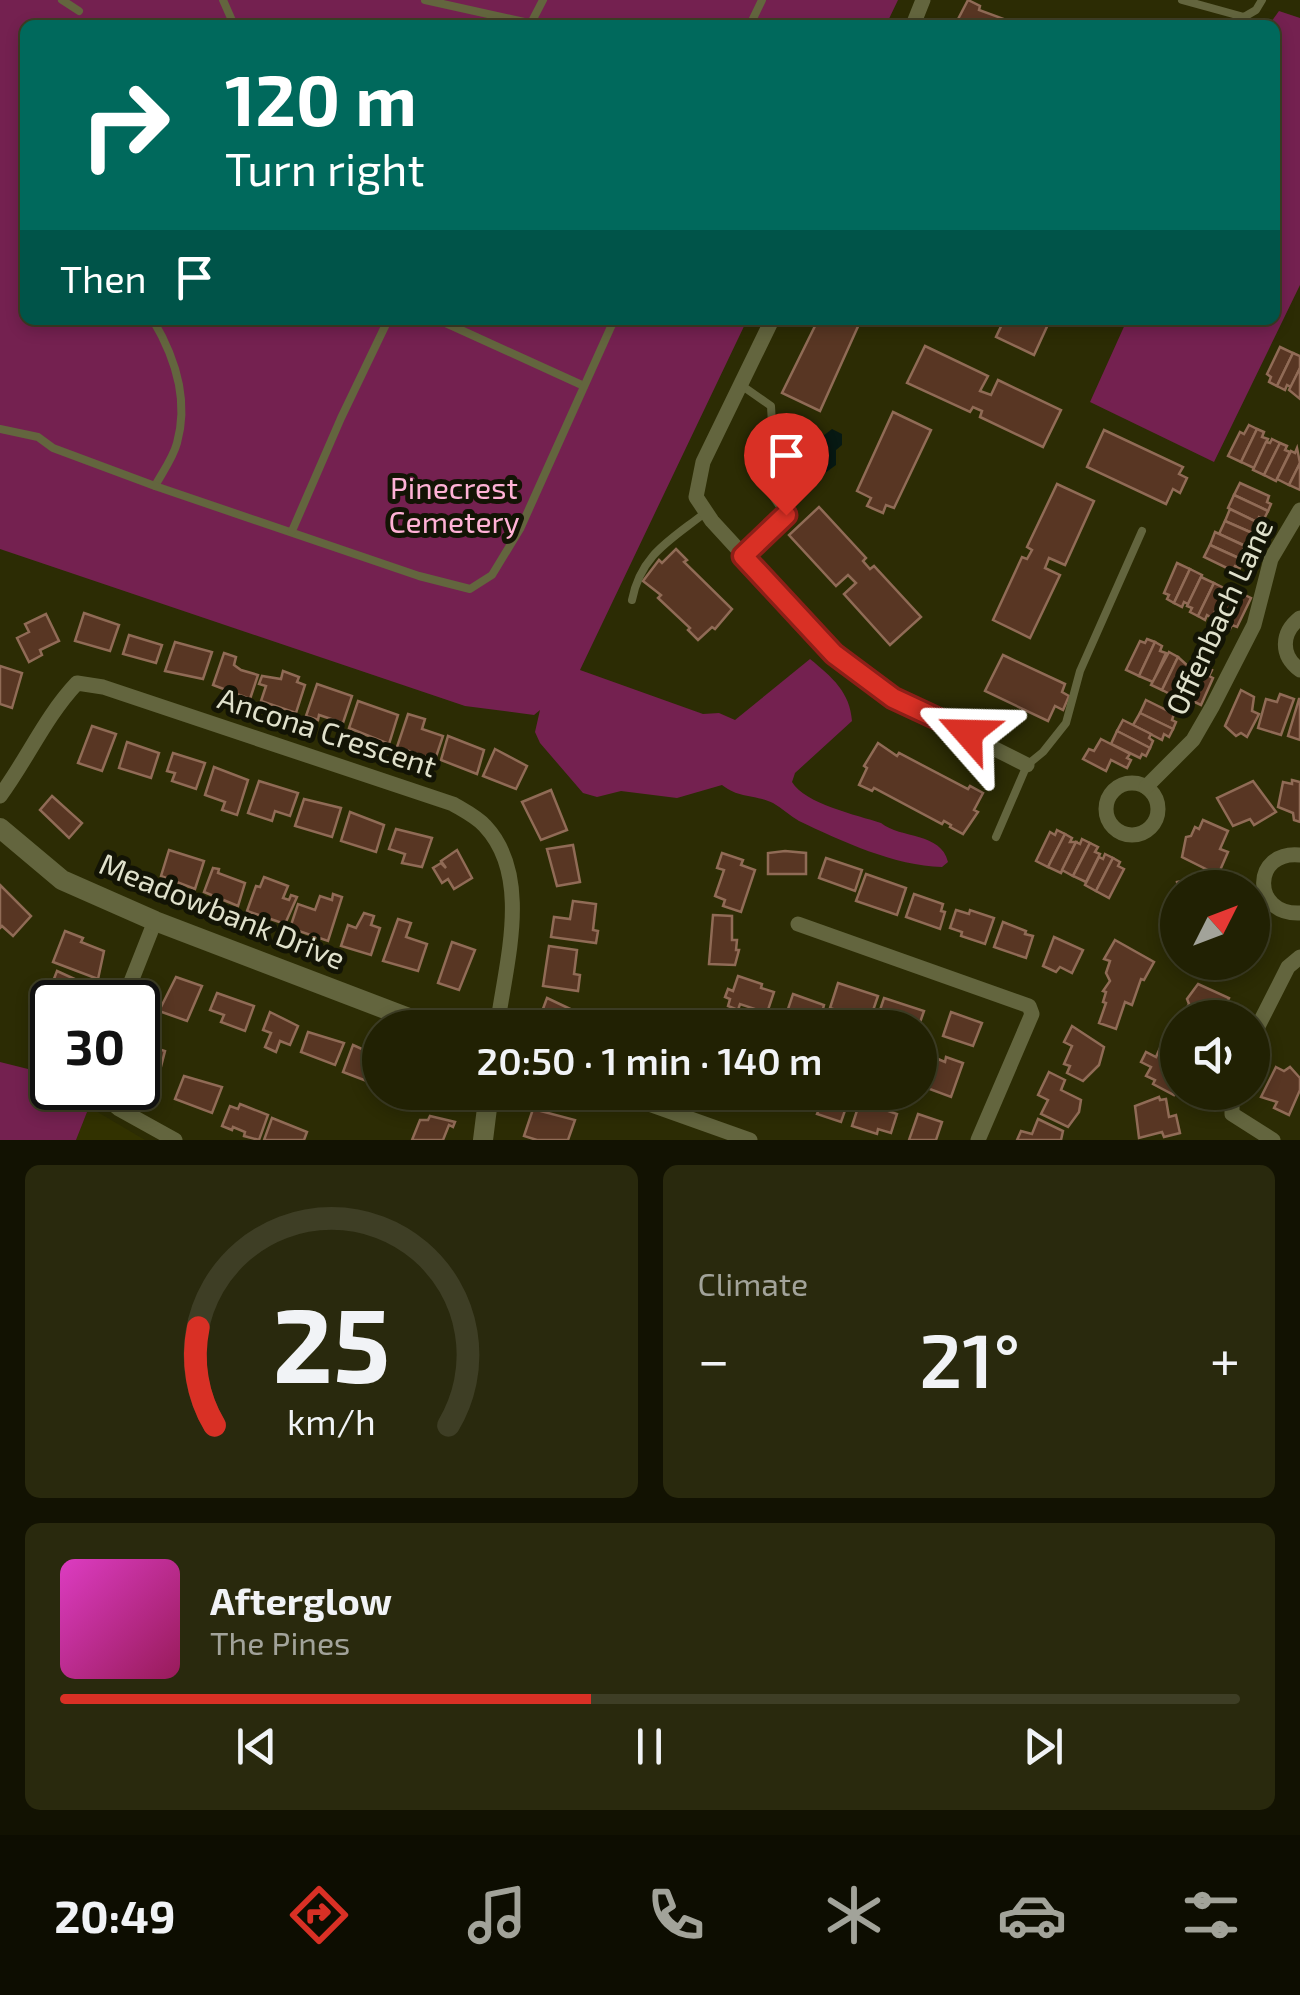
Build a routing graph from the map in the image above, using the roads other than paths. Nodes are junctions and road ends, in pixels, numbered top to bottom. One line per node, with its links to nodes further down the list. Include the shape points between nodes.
1 (62, 0): 5 (lane)
2 (425, 0): 6 (lane)
3 (1182, 0): 4 (lane, via 1244,16)
4 (1262, 0)
5 (79, 10)
6 (515, 20)
7 (156, 325): 15 (lane, via 177,368 181,406 177,444)
8 (386, 325): 18 (lane)
9 (450, 325): 12 (lane)
10 (612, 325): 12 (lane)
11 (770, 325): 13 (street)
12 (584, 386): 18 (lane, via 520,529 492,575 470,589)
13 (741, 386): 17 (street, via 702,462 696,497); 20 (lane, via 771,406 772,424 755,465 786,515)
14 (0, 429): 15 (lane, via 38,437)
15 (155, 486): 18 (lane)
16 (1300, 510): 23 (street, Offenbach Lane, via 1271,559)
17 (706, 512): 20 (street); 21 (lane, via 650,557)
18 (292, 531)
19 (1142, 531): 26 (lane, via 1080,671 1066,724)
20 (743, 556): 26 (street, via 834,654 893,698)
21 (632, 600)
22 (1300, 618): 24 (street)
23 (1254, 625): 24 (street); 27 (street, Offenbach Lane, via 1193,740)
24 (1286, 635): 25 (street, via 1287,655)
25 (1300, 670)
26 (1027, 765): 30 (lane)
27 (1146, 786)
28 (0, 796): 39 (street, Ancona Crescent, via 52,709 78,683 453,804 484,824 505,854 514,891)
29 (0, 828): 33 (street, Meadowbank Drive, via 62,880)
30 (996, 837)
31 (1300, 855): 32 (street, via 1276,859 1263,886 1279,910)
32 (1300, 913)
33 (155, 921): 36 (street); 38 (street, Meadowbank Drive)
34 (798, 924): 47 (street, via 1029,1006 1032,1014)
35 (1300, 957): 37 (street)
36 (132, 980)
37 (1270, 1002)
38 (389, 1010)
39 (499, 1010)
40 (123, 1110): 44 (street)
41 (487, 1110): 45 (street)
42 (666, 1110): 46 (street)
43 (1232, 1110): 48 (street)
44 (174, 1140)
45 (483, 1140)
46 (750, 1140)
47 (978, 1140)
48 (1273, 1140)

